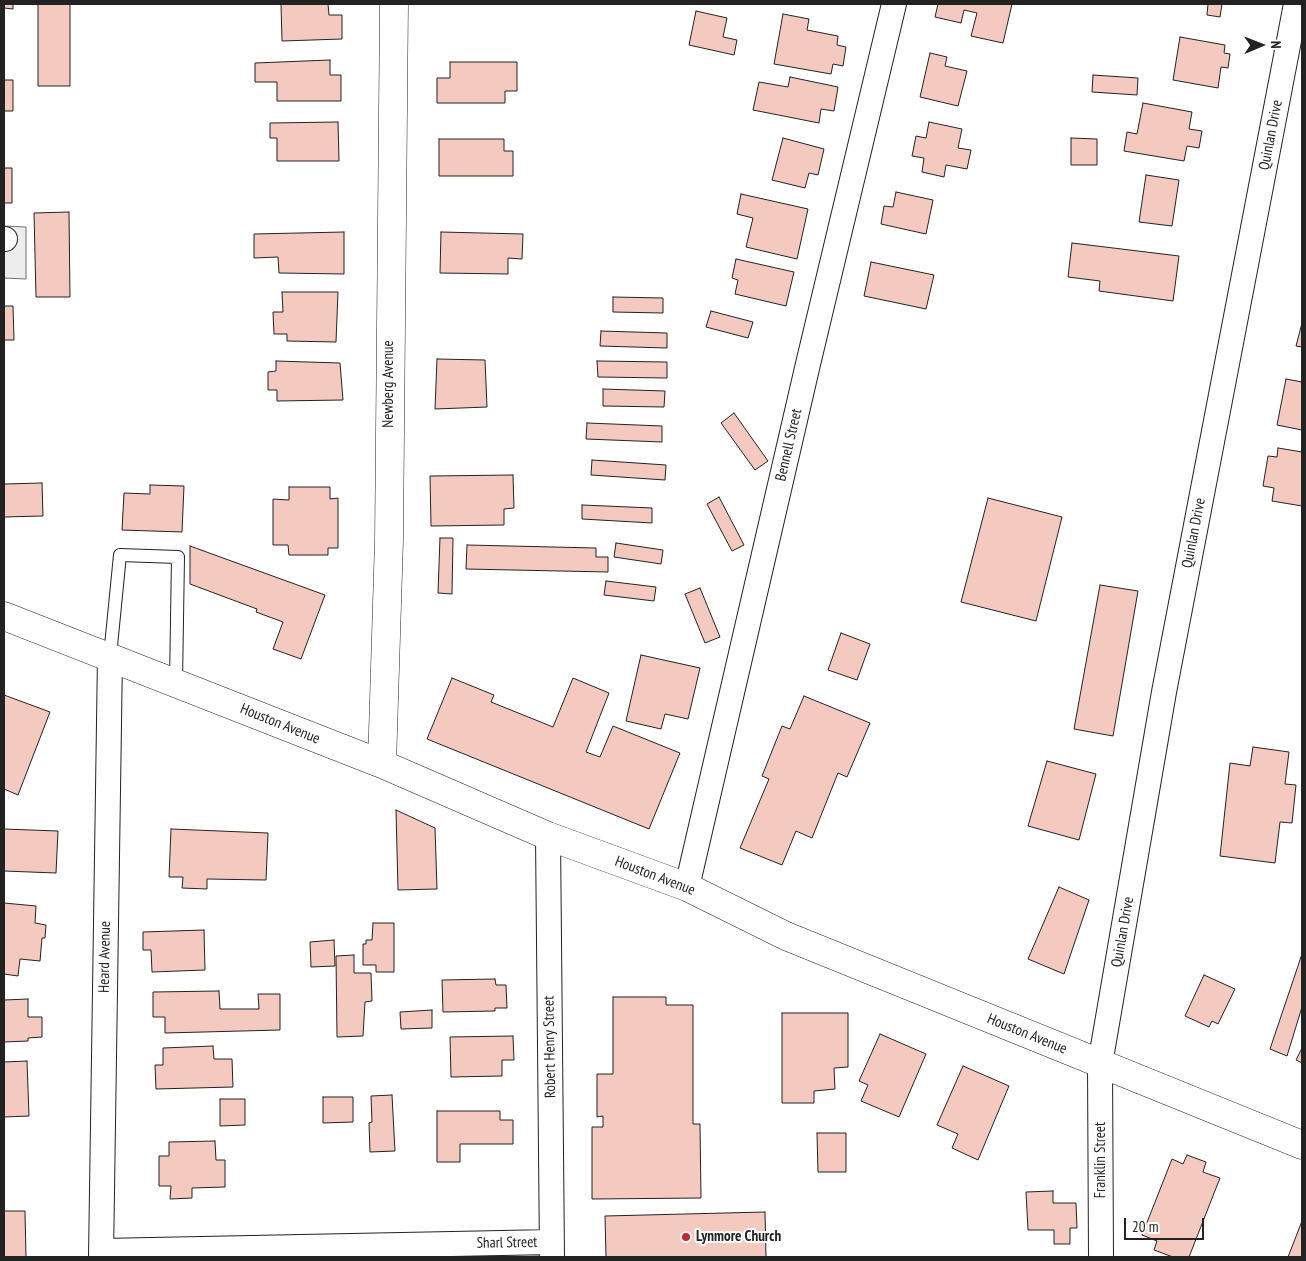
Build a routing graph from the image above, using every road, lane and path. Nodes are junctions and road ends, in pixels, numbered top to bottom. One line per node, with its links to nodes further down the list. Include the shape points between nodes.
1 (394, 4): 7 (street, Newberg Avenue, via 389,540)
2 (894, 4): 9 (street, Bennell Street)
3 (1296, 4): 10 (street, Quinlan Drive, via 1164,692)
4 (4, 616): 5 (street, Houston Avenue)
5 (110, 656): 6 (street, Houston Avenue); 6 (lane, via 120,555 178,557); 13 (street, Heard Avenue)
6 (176, 682): 7 (street, Houston Avenue)
7 (382, 764): 8 (street, Houston Avenue)
8 (548, 836): 9 (street, Houston Avenue); 12 (street, Robert Henry Street)
9 (686, 887): 10 (street, Houston Avenue, via 786,936)
10 (1100, 1064): 11 (street, Houston Avenue); 14 (street, Franklin Street)
11 (1302, 1145)
12 (552, 1250): 13 (street, Sharl Street)
13 (101, 1254)
14 (1101, 1257)

